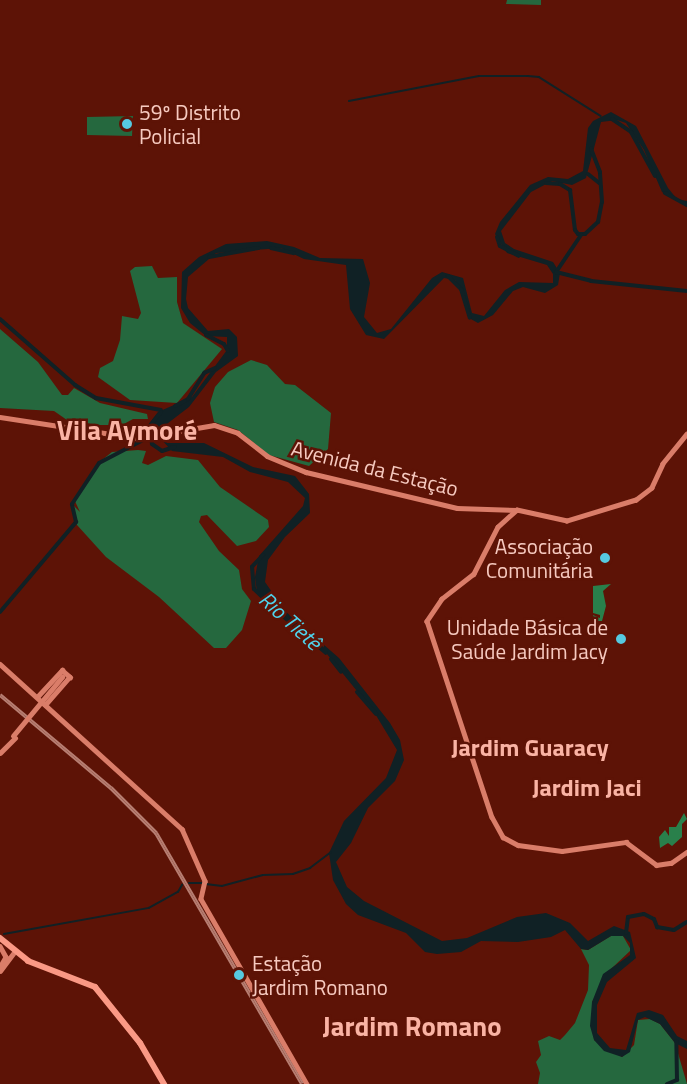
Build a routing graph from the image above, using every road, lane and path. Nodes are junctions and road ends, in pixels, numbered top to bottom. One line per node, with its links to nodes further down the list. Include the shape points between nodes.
1 (0, 417): 3 (street, Avenida da Estação, via 143,438 217,425 238,434 267,456 306,472 457,508)
2 (687, 434): 3 (street, Avenida da Estação, via 663,464 650,490 636,500 567,521)
3 (517, 510): 9 (street, via 498,527 474,574 442,598 427,621 492,817 503,837 518,845 562,851 626,842 656,866)
4 (0, 664): 6 (street)
5 (65, 675): 6 (street); 7 (street); 8 (street, bridge)
6 (37, 697): 7 (street)
7 (46, 705): 14 (street, via 181,828 205,884 201,899)
8 (0, 753)
9 (687, 852)
10 (0, 942): 11 (main road)
11 (13, 954): 12 (street); 13 (main road, via 81,981 102,998 137,1041)
12 (0, 970)
13 (163, 1084)
14 (307, 1084)

